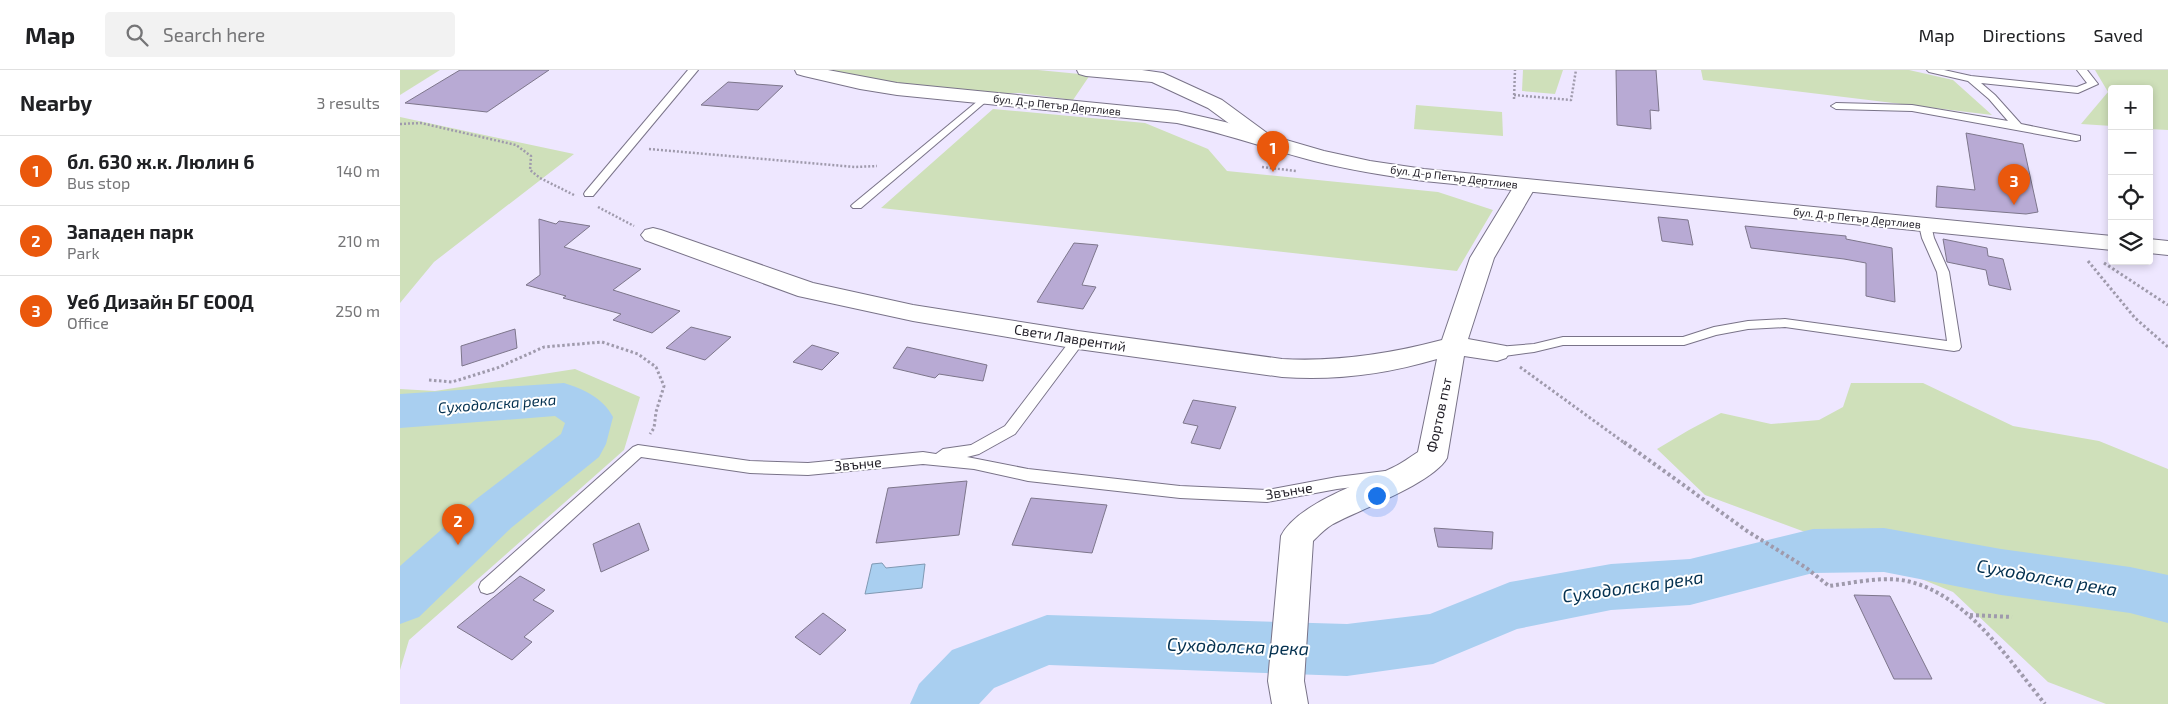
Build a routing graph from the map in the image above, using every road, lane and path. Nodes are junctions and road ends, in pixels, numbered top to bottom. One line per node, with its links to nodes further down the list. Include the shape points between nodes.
1 (694, 70): 18 (lane)
2 (804, 70): 11 (street, бул. Д-р Петър Дертлиев, via 860,83)
3 (1086, 70): 8 (street)
4 (1515, 70): 10 (path)
5 (1576, 70): 10 (path, via 1571,100)
6 (1932, 70): 9 (lane)
7 (2082, 70): 9 (lane, via 2092,84 2078,90)
8 (1158, 73): 16 (street, via 1214,104)
9 (1971, 78): 15 (lane)
10 (1514, 95): 12 (path)
11 (985, 98): 16 (street, бул. Д-р Петър Дертлиев, via 1177,117); 19 (lane)
12 (1514, 99)
13 (1836, 106): 15 (lane, via 1912,108)
14 (400, 124): 21 (path, via 421,123 516,145 530,156 530,170)
15 (2018, 126): 17 (lane)
16 (1260, 137): 20 (street, бул. Д-р Петър Дертлиев, via 1320,156 1370,167)
17 (2076, 138)
18 (628, 148): 19 (path, via 855,167 886,166); 22 (lane)
19 (912, 159): 23 (lane)
20 (1525, 186): 24 (street, бул. Д-р Петър Дертлиев); 32 (street, Фортов път, via 1482,258)
21 (575, 195)
22 (591, 199): 25 (path)
23 (857, 206)
24 (1925, 225): 26 (street, бул. Д-р Петър Дертлиев); 34 (lane, via 1943,272 1954,347 1785,323 1748,325 1684,341 1562,341)
25 (653, 235): 31 (street, Свети Лаврентий, via 807,290 914,313)
26 (2071, 239): 27 (street, бул. Д-р Петър Дертлиев); 30 (path); 33 (path, via 2126,310)
27 (2108, 243)
28 (2153, 246): 29 (street)
29 (2168, 248)
30 (2168, 305)
31 (1078, 340): 32 (street, Свети Лаврентий, via 1310,370 1399,362); 37 (lane, via 1010,430 974,450)
32 (1453, 346): 34 (street, Свети Лаврентий); 38 (street, Фортов път, via 1432,458)
33 (2168, 347)
34 (1497, 352): 40 (path, via 1829,586 1901,580 1935,590)
35 (429, 380): 36 (path, via 452,382 497,368 544,346 602,342 638,354 656,367 664,386 654,428)
36 (638, 451): 37 (lane, Звънче, via 750,467 808,469); 39 (lane)
37 (923, 458): 38 (lane, Звънче, via 974,463 1028,475 1180,492 1267,496)
38 (1405, 475): 42 (street, Фортов път, via 1320,516 1298,536 1290,621)
39 (487, 587)
40 (1970, 615): 41 (path); 43 (path)
41 (2012, 617)
42 (1288, 692)
43 (2045, 704)

